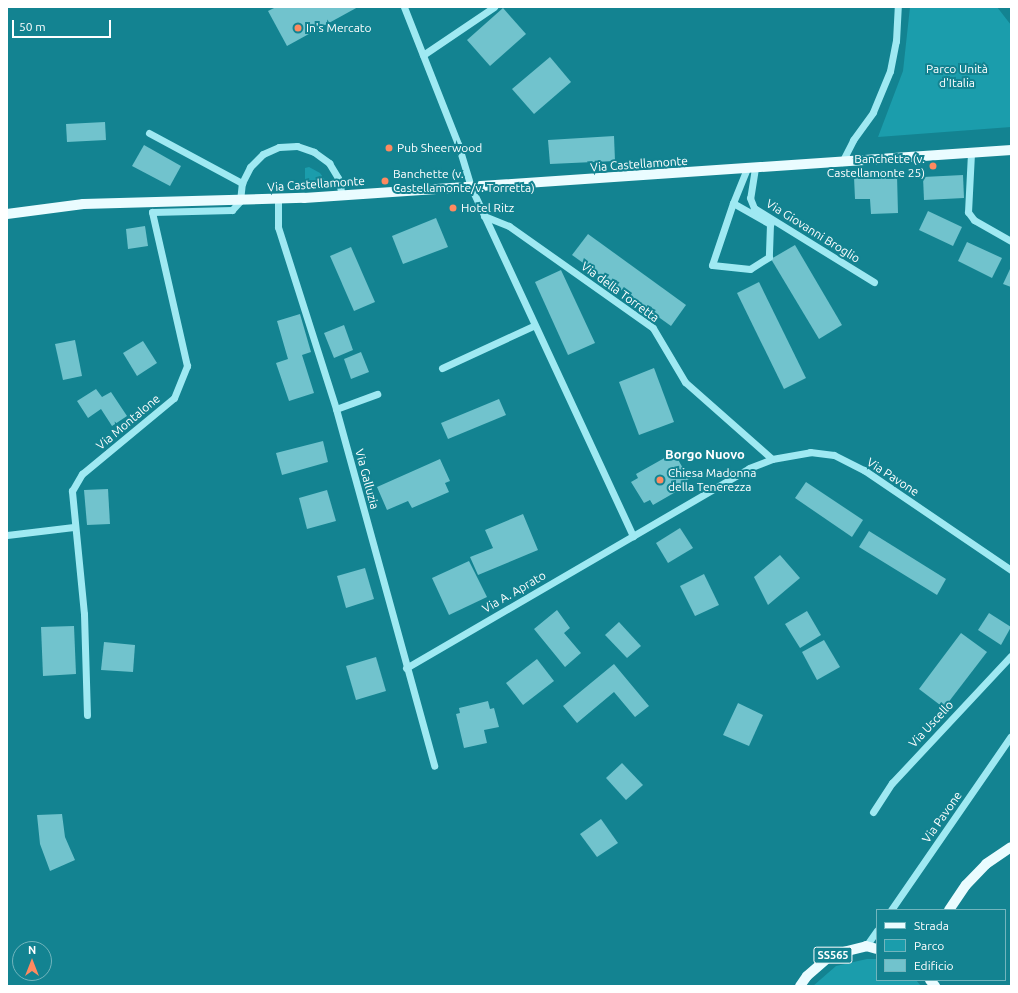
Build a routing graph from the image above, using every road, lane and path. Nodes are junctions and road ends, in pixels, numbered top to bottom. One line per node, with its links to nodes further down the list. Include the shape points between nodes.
1 (404, 7): 4 (street)
2 (494, 7): 4 (street)
3 (898, 7): 8 (street, via 896,41 890,71 873,112 852,140)
4 (423, 55): 11 (street, via 458,144)
5 (149, 133): 10 (street)
6 (1011, 150): 7 (main road, Via Castellamonte)
7 (971, 153): 8 (main road, Via Castellamonte); 18 (street, via 968,212 974,220)
8 (842, 162): 9 (main road, Via Castellamonte)
9 (751, 169): 11 (main road, Via Castellamonte); 15 (street); 19 (street, Via Giovanni Broglio, via 750,198 754,208)
10 (242, 183): 12 (street, via 250,167 263,154 279,147 297,146 314,152 329,163 338,178); 14 (street)
11 (471, 187): 12 (main road, Via Castellamonte); 17 (street)
12 (342, 196): 13 (main road, Via Castellamonte)
13 (278, 200): 14 (main road, Via Castellamonte); 23 (street, Via Galluzia, via 278,227)
14 (240, 201): 16 (main road, Via Castellamonte, via 83,204); 26 (street, Via Montalone, via 232,210 152,212 188,366 174,398 82,474 72,491)
15 (733, 203): 15 (street, via 712,265 750,269 769,258 770,224)
16 (7, 214)
17 (484, 216): 20 (street); 24 (street, Via della Torretta, via 509,226 653,328 685,382)
18 (1011, 241)
19 (874, 282)
20 (533, 326): 21 (street); 28 (street)
21 (442, 368)
22 (376, 394): 23 (street)
23 (336, 409): 31 (street, Via Galluzia)
24 (772, 459): 25 (street, Via Pavone); 29 (street, Via Pavone, via 810,452 840,458 864,470)
25 (749, 468): 28 (street, Via A. Aprato)
26 (74, 527): 27 (street); 32 (street, Via Montalone, via 84,614)
27 (7, 536)
28 (632, 536): 31 (street, Via A. Aprato)
29 (1011, 570)
30 (1011, 656): 35 (street, Via Uscello, via 896,778)
31 (406, 668): 34 (street, Via Galluzia)
32 (87, 715)
33 (1011, 736): 37 (street, Via Pavone)
34 (434, 766)
35 (873, 812)
36 (1011, 847): 38 (main road, via 986,864 966,885)
37 (892, 909)
38 (950, 909)
39 (876, 931): 40 (street)
40 (866, 946): 41 (main road, SS565); 42 (main road, SS565, via 831,955 807,976)
41 (876, 949)
42 (800, 986)

